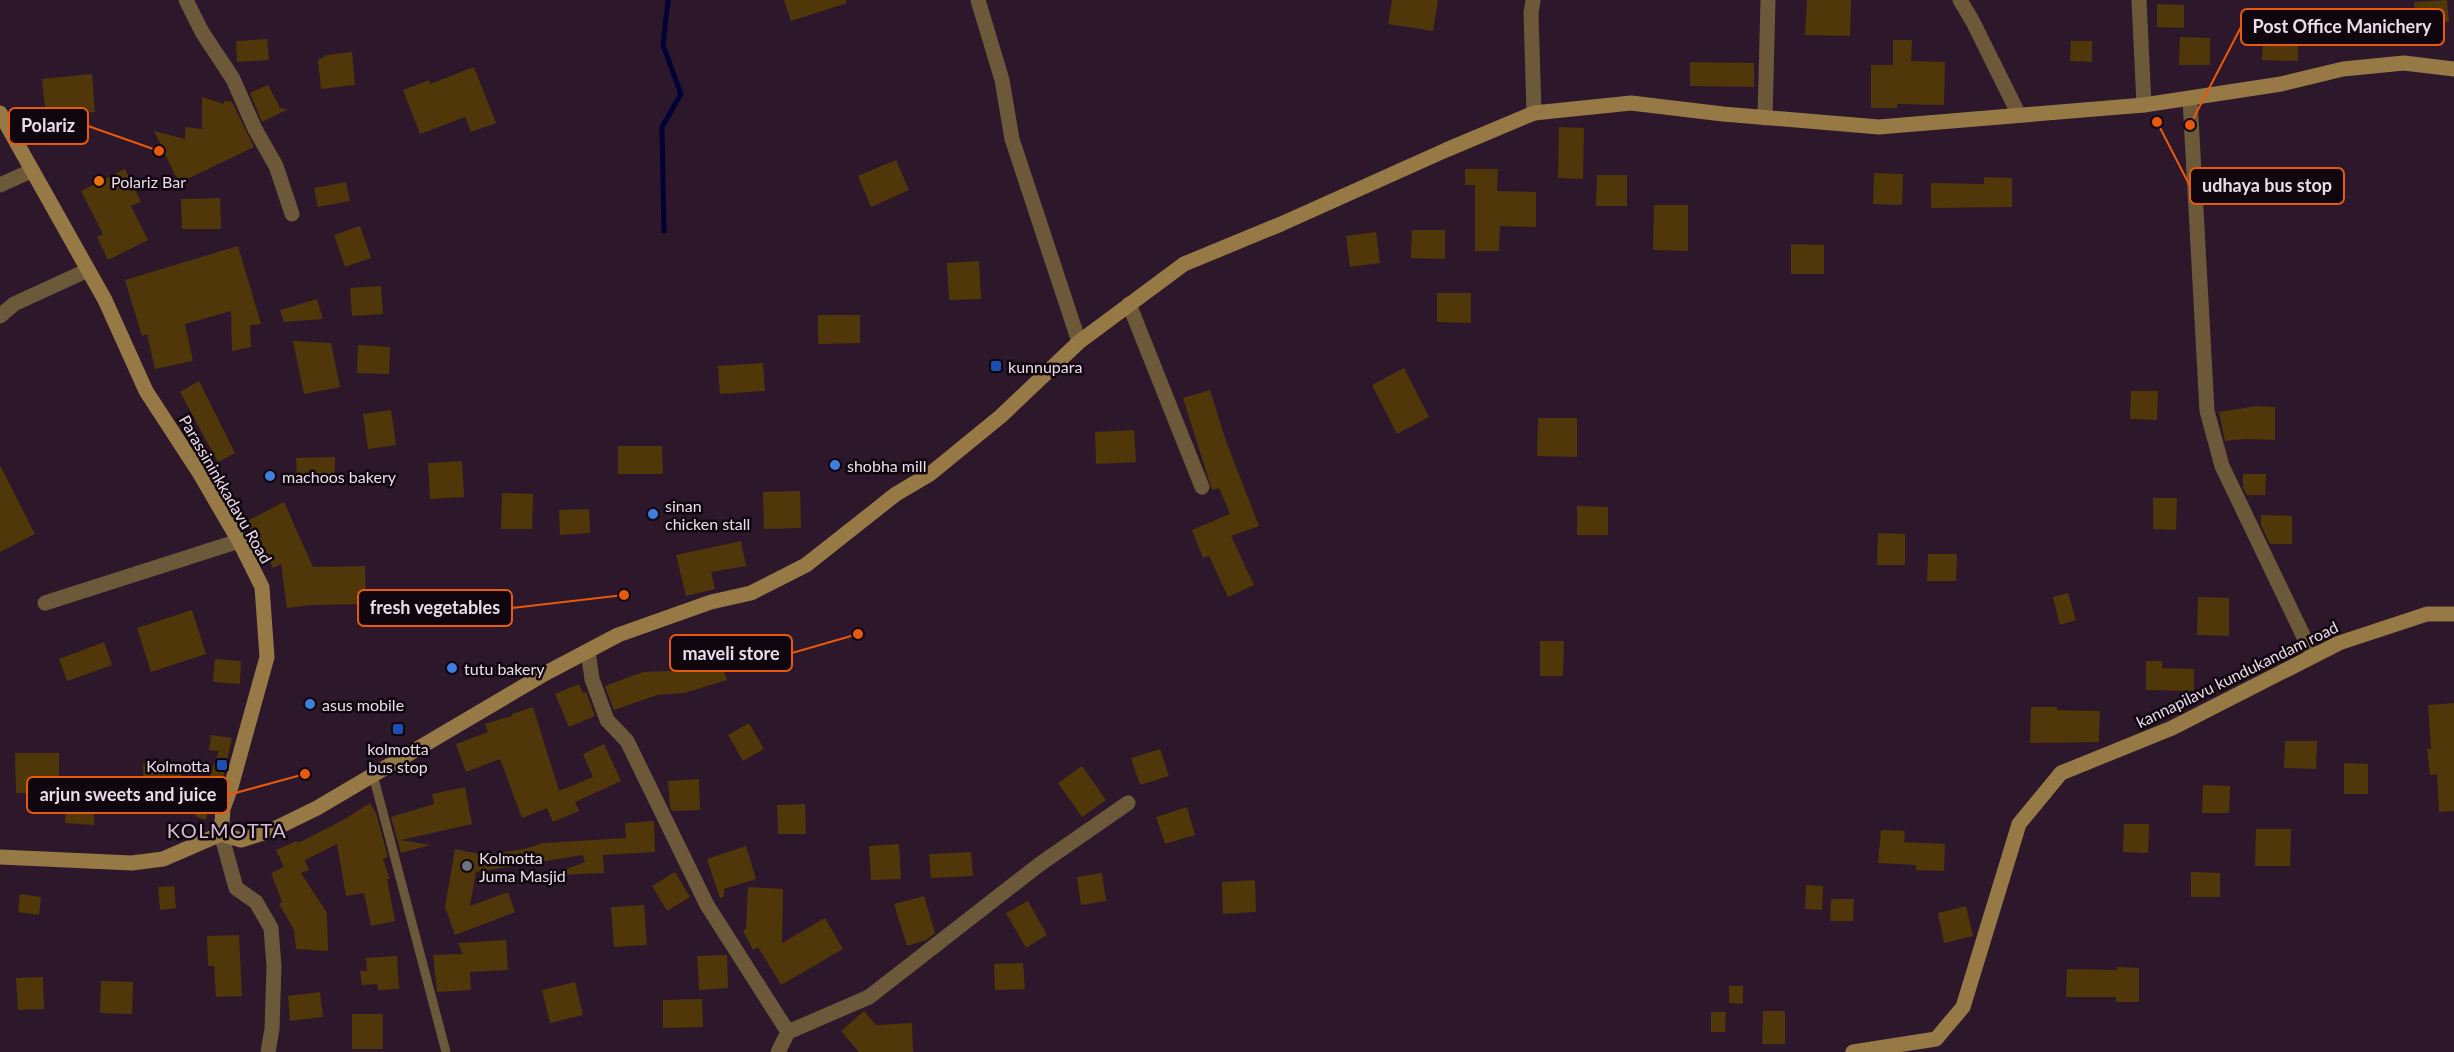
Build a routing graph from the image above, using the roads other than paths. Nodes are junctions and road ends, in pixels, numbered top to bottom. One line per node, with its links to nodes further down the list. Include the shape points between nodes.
1 (186, 0): 16 (street, via 233,79 276,166)
2 (978, 0): 20 (street, via 1002,80 1012,139)
3 (1533, 0): 11 (street)
4 (1768, 0): 13 (street)
5 (1960, 0): 12 (street)
6 (2139, 0): 9 (street)
7 (2454, 69): 8 (main road, via 2404,63 2343,69)
8 (2190, 99): 9 (main road); 26 (street, via 2207,411 2222,466)
9 (2144, 105): 12 (main road)
10 (0, 113): 14 (main road, Parassininkkadavu Road)
11 (1534, 113): 13 (main road, via 1631,103); 18 (main road, via 1184,264)
12 (2019, 115): 13 (main road, via 1879,127)
13 (1765, 118)
14 (31, 171): 15 (street); 17 (main road, Parassininkkadavu Road)
15 (0, 185)
16 (292, 214)
17 (88, 270): 19 (street, via 14,304); 22 (main road, Parassininkkadavu Road, via 146,391)
18 (1129, 304): 20 (main road); 21 (street)
19 (0, 316)
20 (1079, 342): 25 (main road, via 1001,416 930,474 896,494 806,565 751,593 690,609 618,635)
21 (1202, 487)
22 (239, 541): 23 (street); 29 (main road, Parassininkkadavu Road, via 262,587 267,657 223,809)
23 (45, 603)
24 (2454, 614): 26 (main road, kannapilavu kundukandam road, via 2427,614 2338,642)
25 (588, 651): 27 (main road); 31 (street, via 592,679 607,720 627,741 707,905)
26 (2313, 656): 35 (main road, kannapilavu kundukandam road, via 2172,728 2061,773 2019,824 1963,1007 1936,1039)
27 (373, 775): 29 (main road, via 270,831 241,840); 33 (lane)
28 (1128, 803): 31 (street, via 1040,864 869,997)
29 (221, 834): 30 (main road, via 163,860 132,863); 32 (street, via 236,888 256,902 271,928 274,976)
30 (0, 857)
31 (788, 1032): 34 (street)
32 (268, 1052)
33 (446, 1052)
34 (778, 1052)
35 (1853, 1052)

